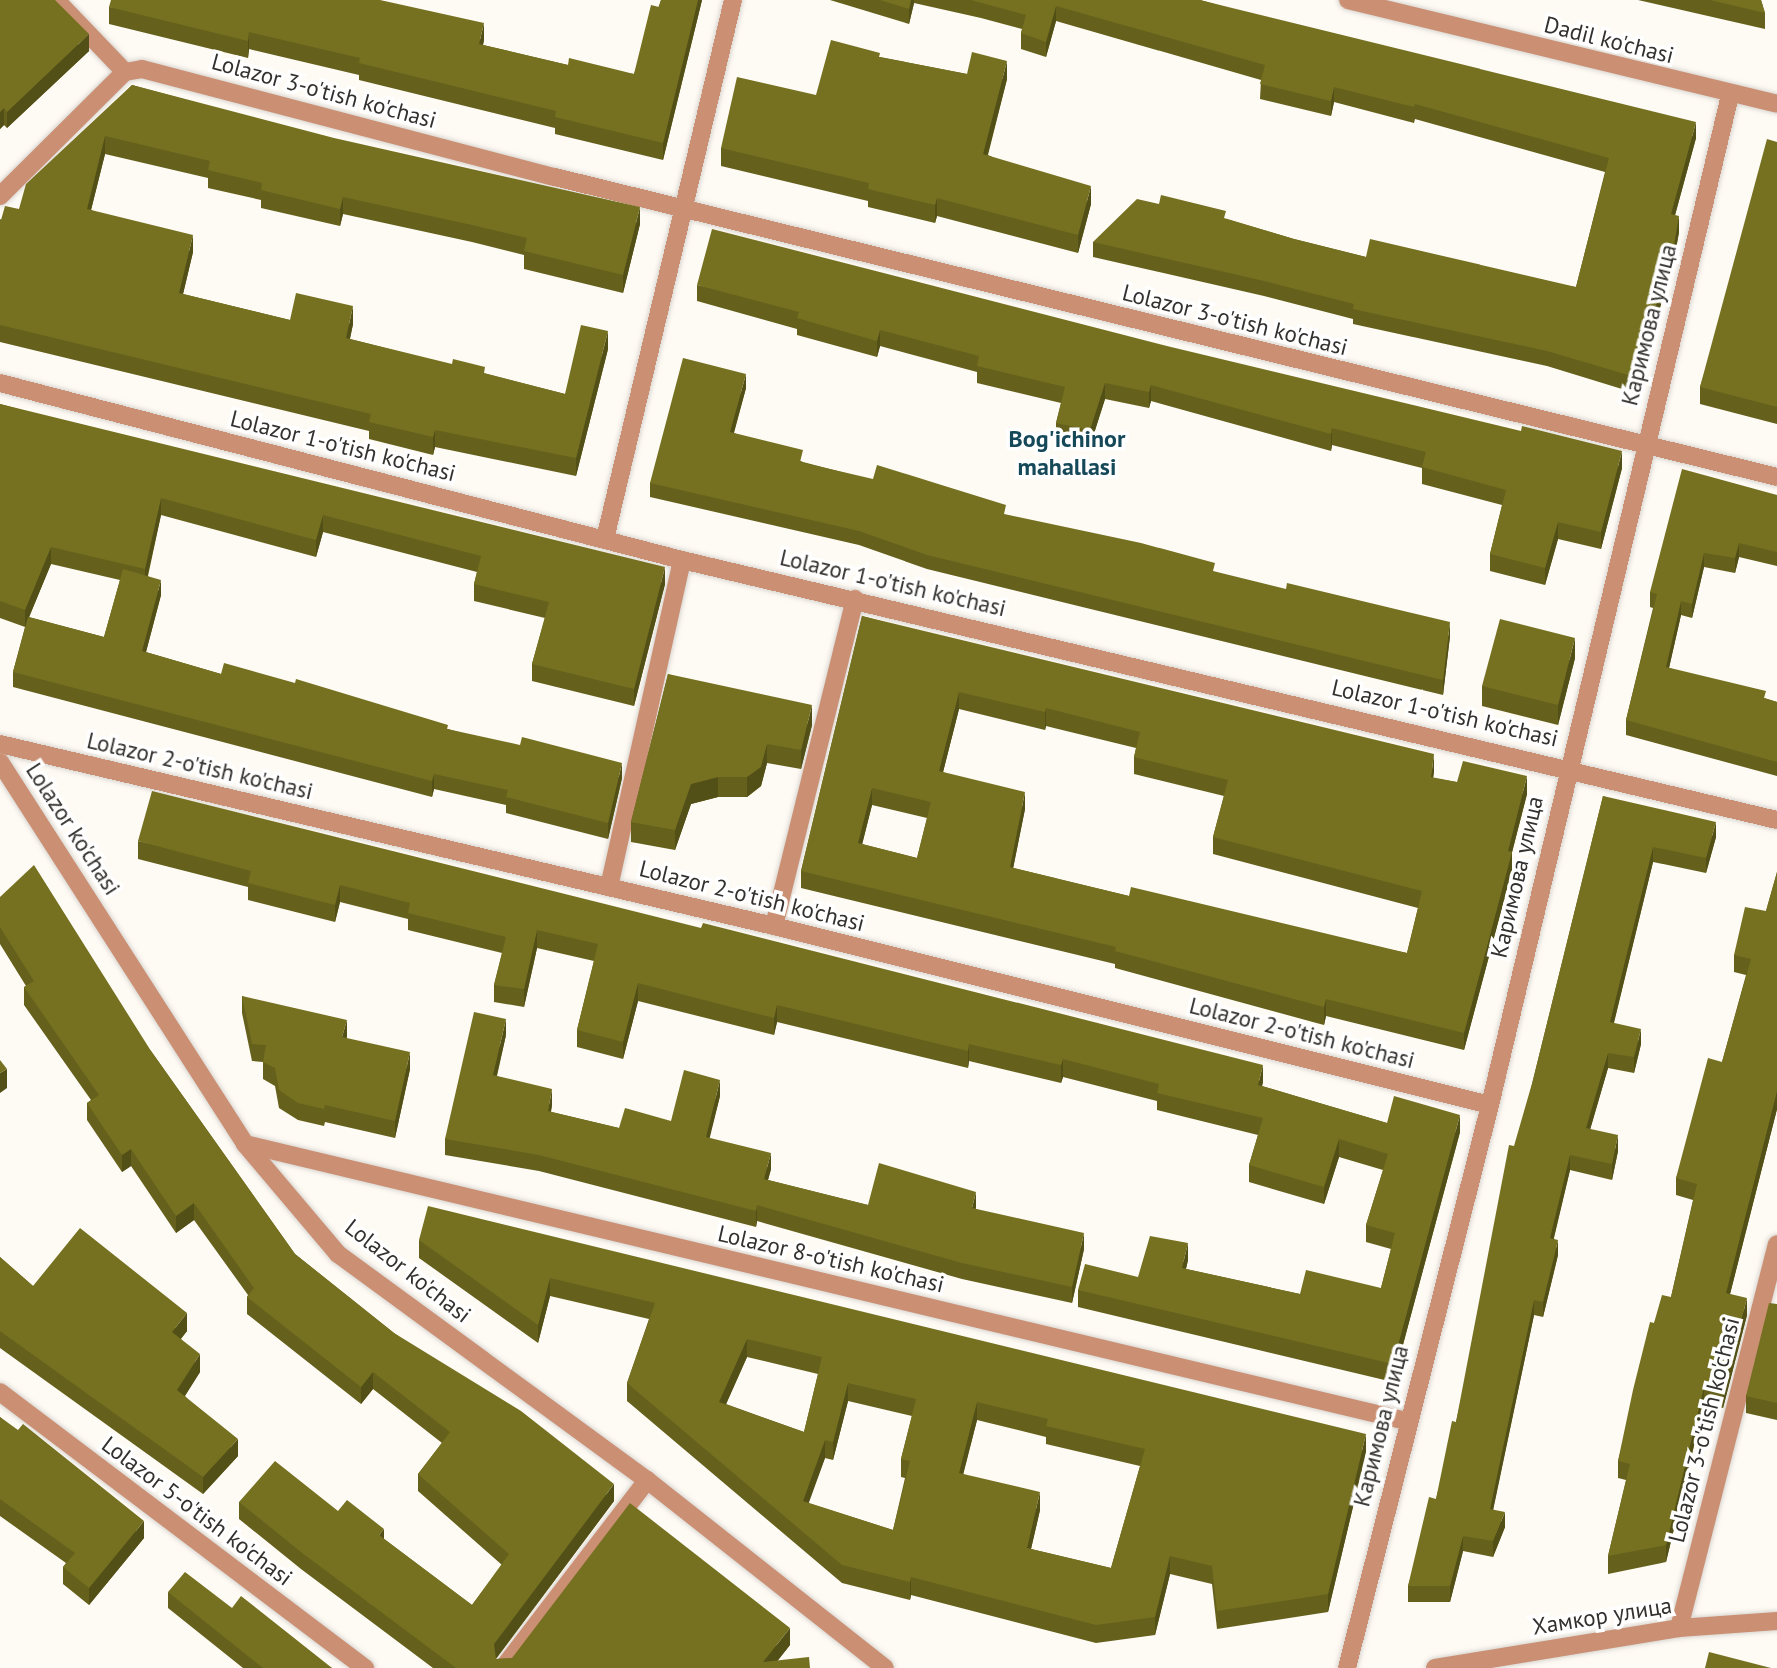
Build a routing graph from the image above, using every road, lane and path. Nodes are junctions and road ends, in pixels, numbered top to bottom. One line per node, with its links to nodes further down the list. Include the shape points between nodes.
1 (56, 0): 4 (street)
2 (733, 0): 8 (street)
3 (1348, 0): 5 (street, Dadil ko'chasi)
4 (125, 72): 7 (street); 8 (street, Lolazor 3-o'tish ko'chasi, via 142,69)
5 (1730, 95): 6 (street, Dadil ko'chasi); 10 (street, Каримова улица)
6 (1777, 104)
7 (0, 196)
8 (682, 208): 10 (street, Lolazor 3-o'tish ko'chasi); 12 (street)
9 (0, 383): 12 (street, Lolazor 1-o'tish ko'chasi)
10 (1644, 447): 11 (street, Lolazor 3-o'tish ko'chasi); 17 (street, Каримова улица)
11 (1777, 477)
12 (605, 539): 13 (street, Lolazor 1-o'tish ko'chasi)
13 (682, 560): 14 (street, Lolazor 1-o'tish ko'chasi); 19 (street)
14 (855, 599): 17 (street, Lolazor 1-o'tish ko'chasi); 20 (street)
15 (0, 744): 19 (street, Lolazor 2-o'tish ko'chasi)
16 (0, 762): 22 (street, Lolazor ko'chasi)
17 (1567, 768): 18 (street, Lolazor 1-o'tish ko'chasi); 21 (street, Каримова улица)
18 (1777, 820)
19 (609, 887): 20 (street, Lolazor 2-o'tish ko'chasi)
20 (774, 926): 21 (street, Lolazor 2-o'tish ko'chasi)
21 (1490, 1105): 25 (street, Каримова улица)
22 (245, 1144): 25 (street, Lolazor 8-o'tish ko'chasi); 26 (street, Lolazor ko'chasi, via 338,1254)
23 (1777, 1244): 28 (street, Lolazor 3-o'tish ko'chasi)
24 (0, 1392): 30 (street, Lolazor 5-o'tish ko'chasi)
25 (1406, 1421): 33 (street, Каримова улица)
26 (647, 1480): 31 (street); 32 (street, Lolazor ko'chasi)
27 (1777, 1621): 28 (street, Хамкор улица)
28 (1679, 1628): 29 (street, Хамкор улица)
29 (1524, 1660): 34 (street, Хамкор улица)
30 (365, 1668)
31 (503, 1668)
32 (885, 1668)
33 (1346, 1668)
34 (1435, 1668)

